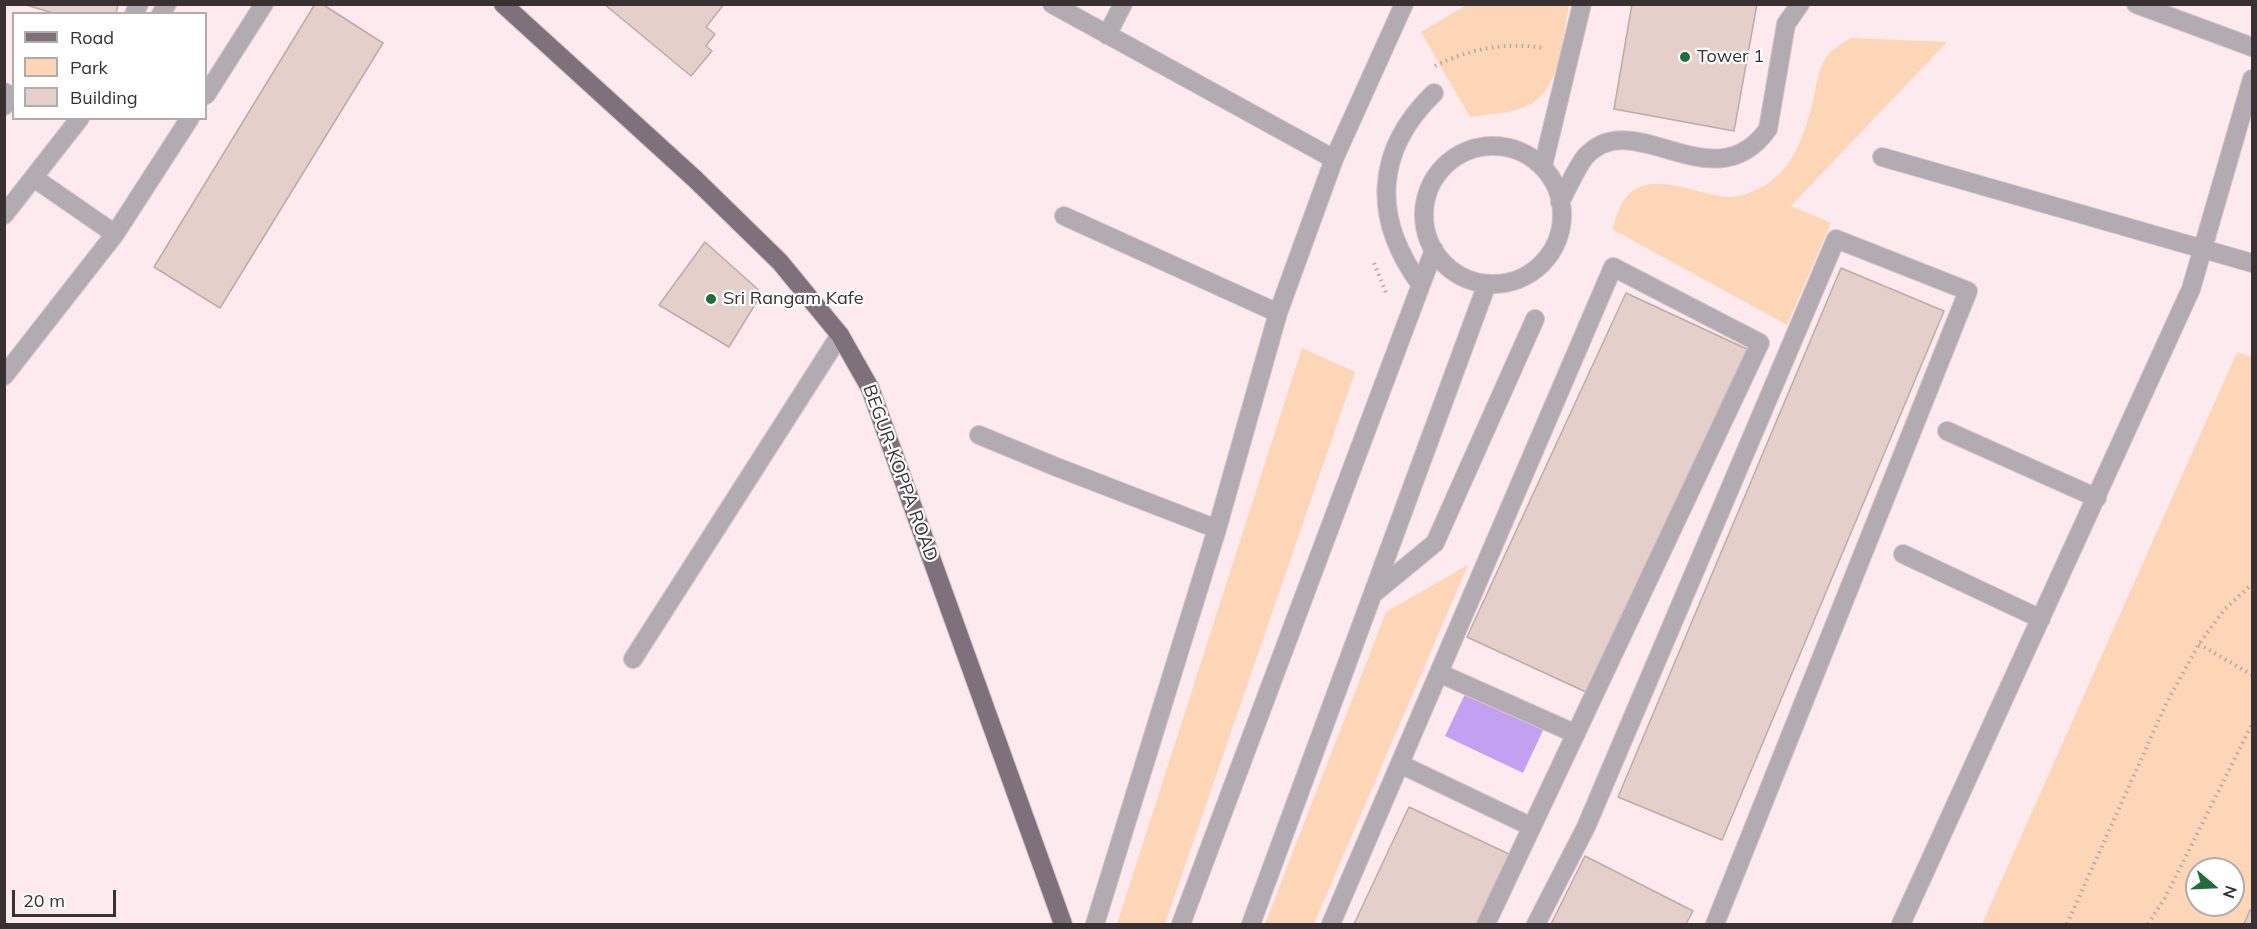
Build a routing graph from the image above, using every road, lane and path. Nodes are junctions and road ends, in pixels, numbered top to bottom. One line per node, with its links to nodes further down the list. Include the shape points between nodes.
1 (264, 4): 12 (street)
2 (502, 4): 31 (main road, BEGUR-KOPPA ROAD, via 695,179 780,262)
3 (1052, 4): 9 (street)
4 (1123, 4): 9 (street)
5 (1404, 4): 17 (street)
6 (1582, 4): 18 (street)
7 (1800, 4): 20 (street, via 1786,24 1768,129 1760,141 1736,157 1723,160 1635,141 1605,144 1586,157)
8 (2136, 4): 10 (street)
9 (1107, 35): 17 (street)
10 (2253, 47)
11 (2253, 79): 24 (street)
12 (207, 93)
13 (1434, 93): 28 (street, via 1405,127 1395,147 1386,193 1395,242)
14 (78, 120): 19 (street)
15 (189, 120): 23 (street)
16 (1882, 157): 24 (street)
17 (1334, 159): 29 (street)
18 (1543, 166): 20 (street); 25 (street, via 1505,147 1485,147 1449,163 1436,177 1424,214 1426,233)
19 (34, 178): 21 (street); 23 (street)
20 (1560, 202): 27 (street, via 1561,223 1546,259 1516,281)
21 (4, 215)
22 (1064, 216): 29 (street)
23 (115, 234): 32 (street)
24 (2203, 249): 26 (street); 35 (street, via 2192,289)
25 (1434, 250): 27 (street, via 1445,266 1461,277); 28 (street)
26 (2253, 263)
27 (1487, 284): 39 (street)
28 (1421, 285): 51 (street)
29 (1278, 314): 36 (street)
30 (1535, 319): 39 (street, via 1435,543)
31 (840, 335): 42 (street); 49 (main road, BEGUR-KOPPA ROAD, via 870,388)
32 (4, 376)
33 (1947, 431): 35 (street)
34 (979, 435): 36 (street)
35 (2097, 498): 40 (street)
36 (1217, 529): 50 (street)
37 (1903, 554): 40 (street)
38 (2253, 584): 41 (path, via 2224,610)
39 (1372, 595): 52 (street)
40 (2041, 619): 57 (street)
41 (2199, 644): 44 (path); 58 (path, via 2166,704)
42 (633, 659)
43 (1439, 673): 46 (street); 46 (street, via 1613,267 1760,343); 47 (street)
44 (2253, 675)
45 (2253, 724): 59 (path)
46 (1576, 734): 48 (street)
47 (1400, 764): 48 (street); 53 (street)
48 (1532, 827): 54 (street)
49 (1063, 924)
50 (1095, 924)
51 (1181, 924)
52 (1251, 924)
53 (1331, 924)
54 (1486, 924)
55 (1536, 924): 56 (street, via 1586,827 1836,239 1968,291)
56 (1715, 924)
57 (1901, 924)
58 (2067, 924)
59 (2148, 924)

